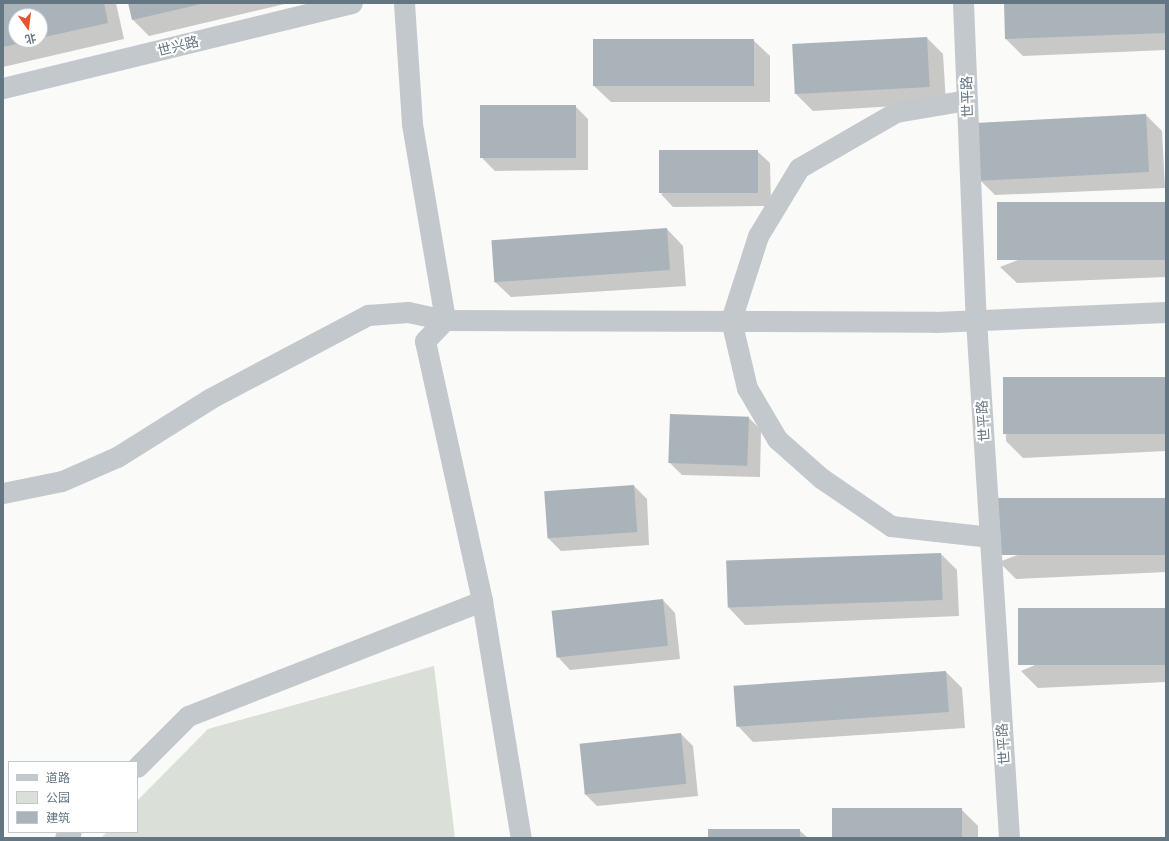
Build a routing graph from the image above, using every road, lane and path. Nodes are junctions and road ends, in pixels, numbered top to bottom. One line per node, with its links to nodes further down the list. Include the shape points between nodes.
1 (352, 3): 4 (street, 世兴路)
2 (404, 3): 7 (street, via 412,124)
3 (963, 3): 5 (street, 世平路)
4 (3, 88)
5 (967, 100): 8 (street, via 896,112 799,168 758,236); 9 (street, 世平路)
6 (1166, 312): 9 (street)
7 (445, 320): 8 (street); 10 (street, via 408,312 368,315 211,398 117,457 62,481); 12 (street, via 425,341)
8 (731, 320): 9 (street); 11 (street, via 747,388 777,438 821,478 890,526)
9 (976, 320): 11 (street, 世平路)
10 (3, 493)
11 (990, 537): 15 (street, 世平路)
12 (482, 601): 13 (street, via 188,716); 14 (street)
13 (138, 766)
14 (521, 838)
15 (1009, 838)

